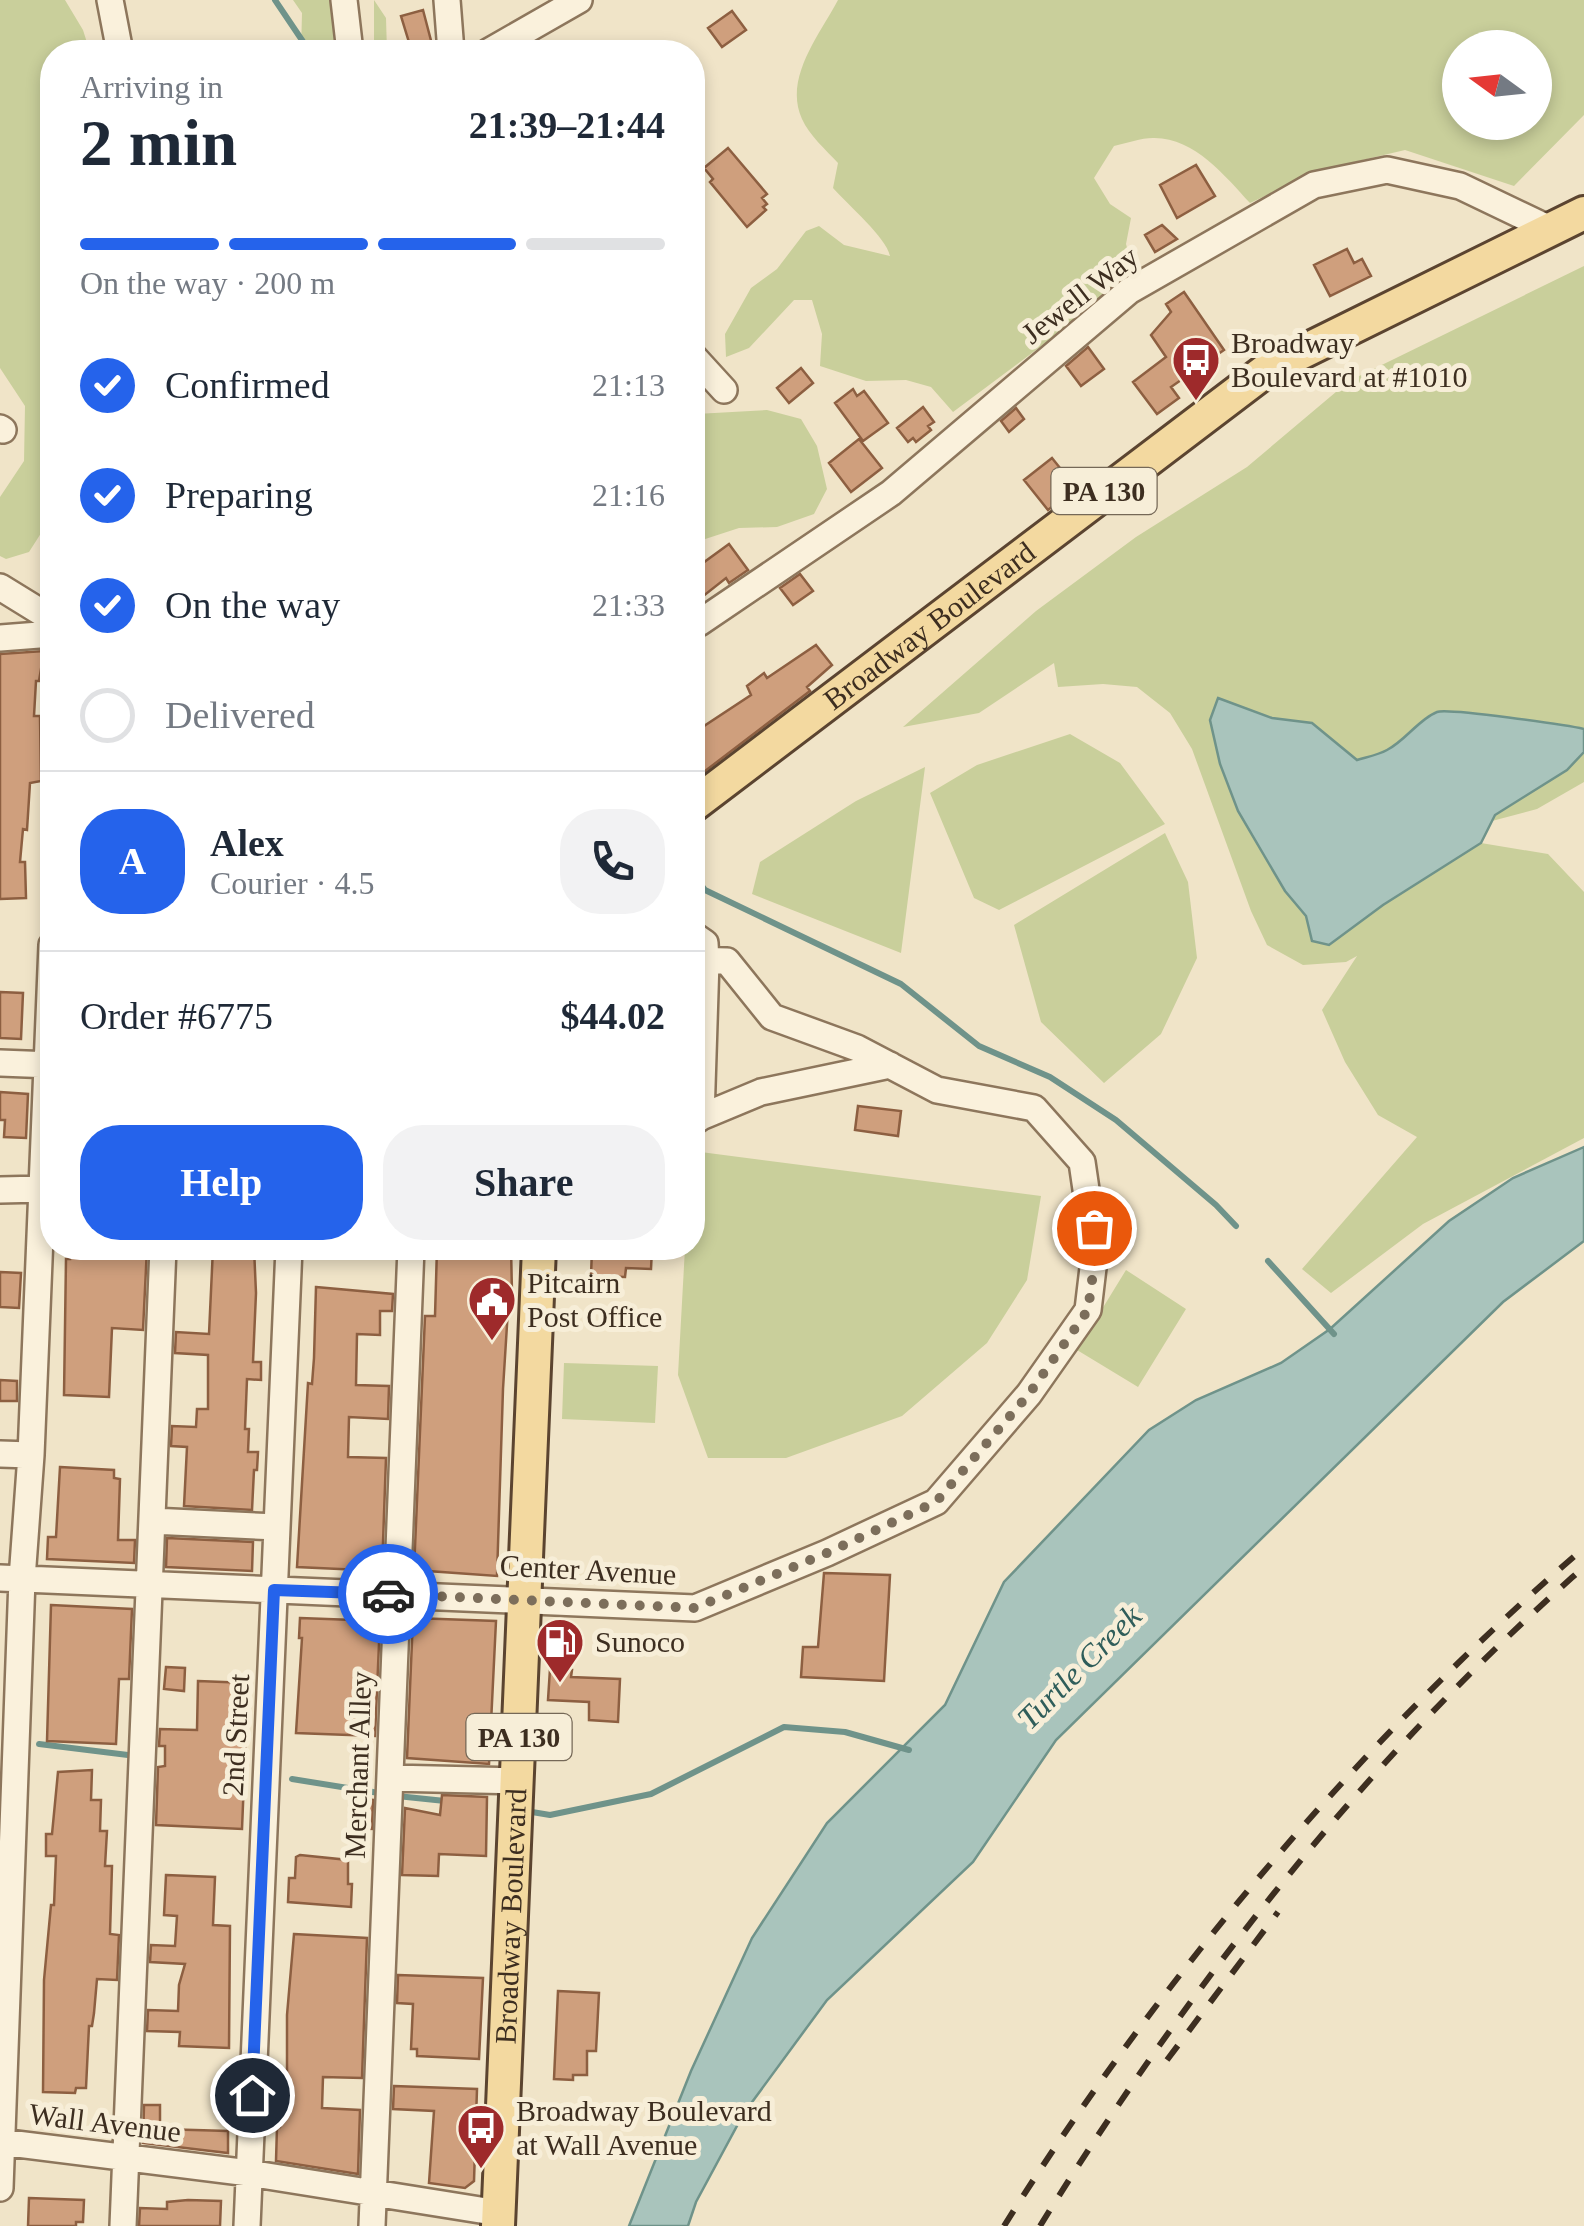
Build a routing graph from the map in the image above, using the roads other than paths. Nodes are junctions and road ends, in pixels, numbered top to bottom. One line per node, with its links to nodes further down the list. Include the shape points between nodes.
1 (110, 0): 5 (street)
2 (344, 0): 6 (street)
3 (447, 0): 7 (street)
4 (579, 0): 8 (street)
5 (118, 40)
6 (349, 40)
7 (450, 40)
8 (509, 40)
9 (1584, 213): 10 (main road, Broadway Boulevard / PA 130)
10 (1550, 229): 15 (street, Jewell Way, via 1460,186 1387,170 1314,186 1129,291 891,493); 18 (main road, Broadway Boulevard / PA 130, via 1268,369)
11 (705, 369): 12 (street)
12 (724, 390)
13 (0, 588): 14 (street)
14 (40, 612)
15 (705, 614)
16 (40, 635): 17 (street)
17 (0, 638)
18 (705, 796)
19 (705, 961): 22 (street, via 727,961 772,1017)
20 (0, 1063): 21 (street)
21 (40, 1064)
22 (890, 1065): 23 (street, via 761,1092); 39 (street, Center Avenue, via 937,1090 1034,1108 1082,1162 1095,1240 1088,1310 1029,1394 936,1502 827,1553 690,1596)
23 (705, 1116)
24 (40, 1189): 25 (street)
25 (0, 1190)
26 (40, 1233): 32 (street)
27 (162, 1260): 33 (street)
28 (289, 1260): 34 (street, 2nd Street)
29 (411, 1260): 38 (street, Merchant Alley)
30 (538, 1260): 39 (main road, Broadway Boulevard / PA 130)
31 (0, 1454): 32 (street)
32 (30, 1455): 35 (street)
33 (152, 1521): 34 (street); 36 (street)
34 (278, 1527): 37 (street, 2nd Street)
35 (11, 1578): 36 (street, Center Avenue); 42 (street)
36 (150, 1584): 37 (street, Center Avenue); 43 (street)
37 (274, 1590): 38 (street, Center Avenue); 44 (street, 2nd Street)
38 (397, 1594): 39 (street, Center Avenue); 40 (street, Merchant Alley)
39 (524, 1600): 41 (main road, Broadway Boulevard / PA 130)
40 (390, 1778): 41 (street); 46 (street, Merchant Alley)
41 (517, 1781): 47 (main road, Broadway Boulevard / PA 130)
42 (1, 2142): 43 (street, Wall Avenue); 45 (street)
43 (125, 2158): 44 (street, Wall Avenue); 48 (street)
44 (249, 2173): 46 (street, Wall Avenue); 49 (street, 2nd Street)
45 (0, 2188)
46 (374, 2191): 47 (street, Wall Avenue); 50 (street, Merchant Alley)
47 (498, 2219)
48 (122, 2226)
49 (247, 2226)
50 (372, 2226)

